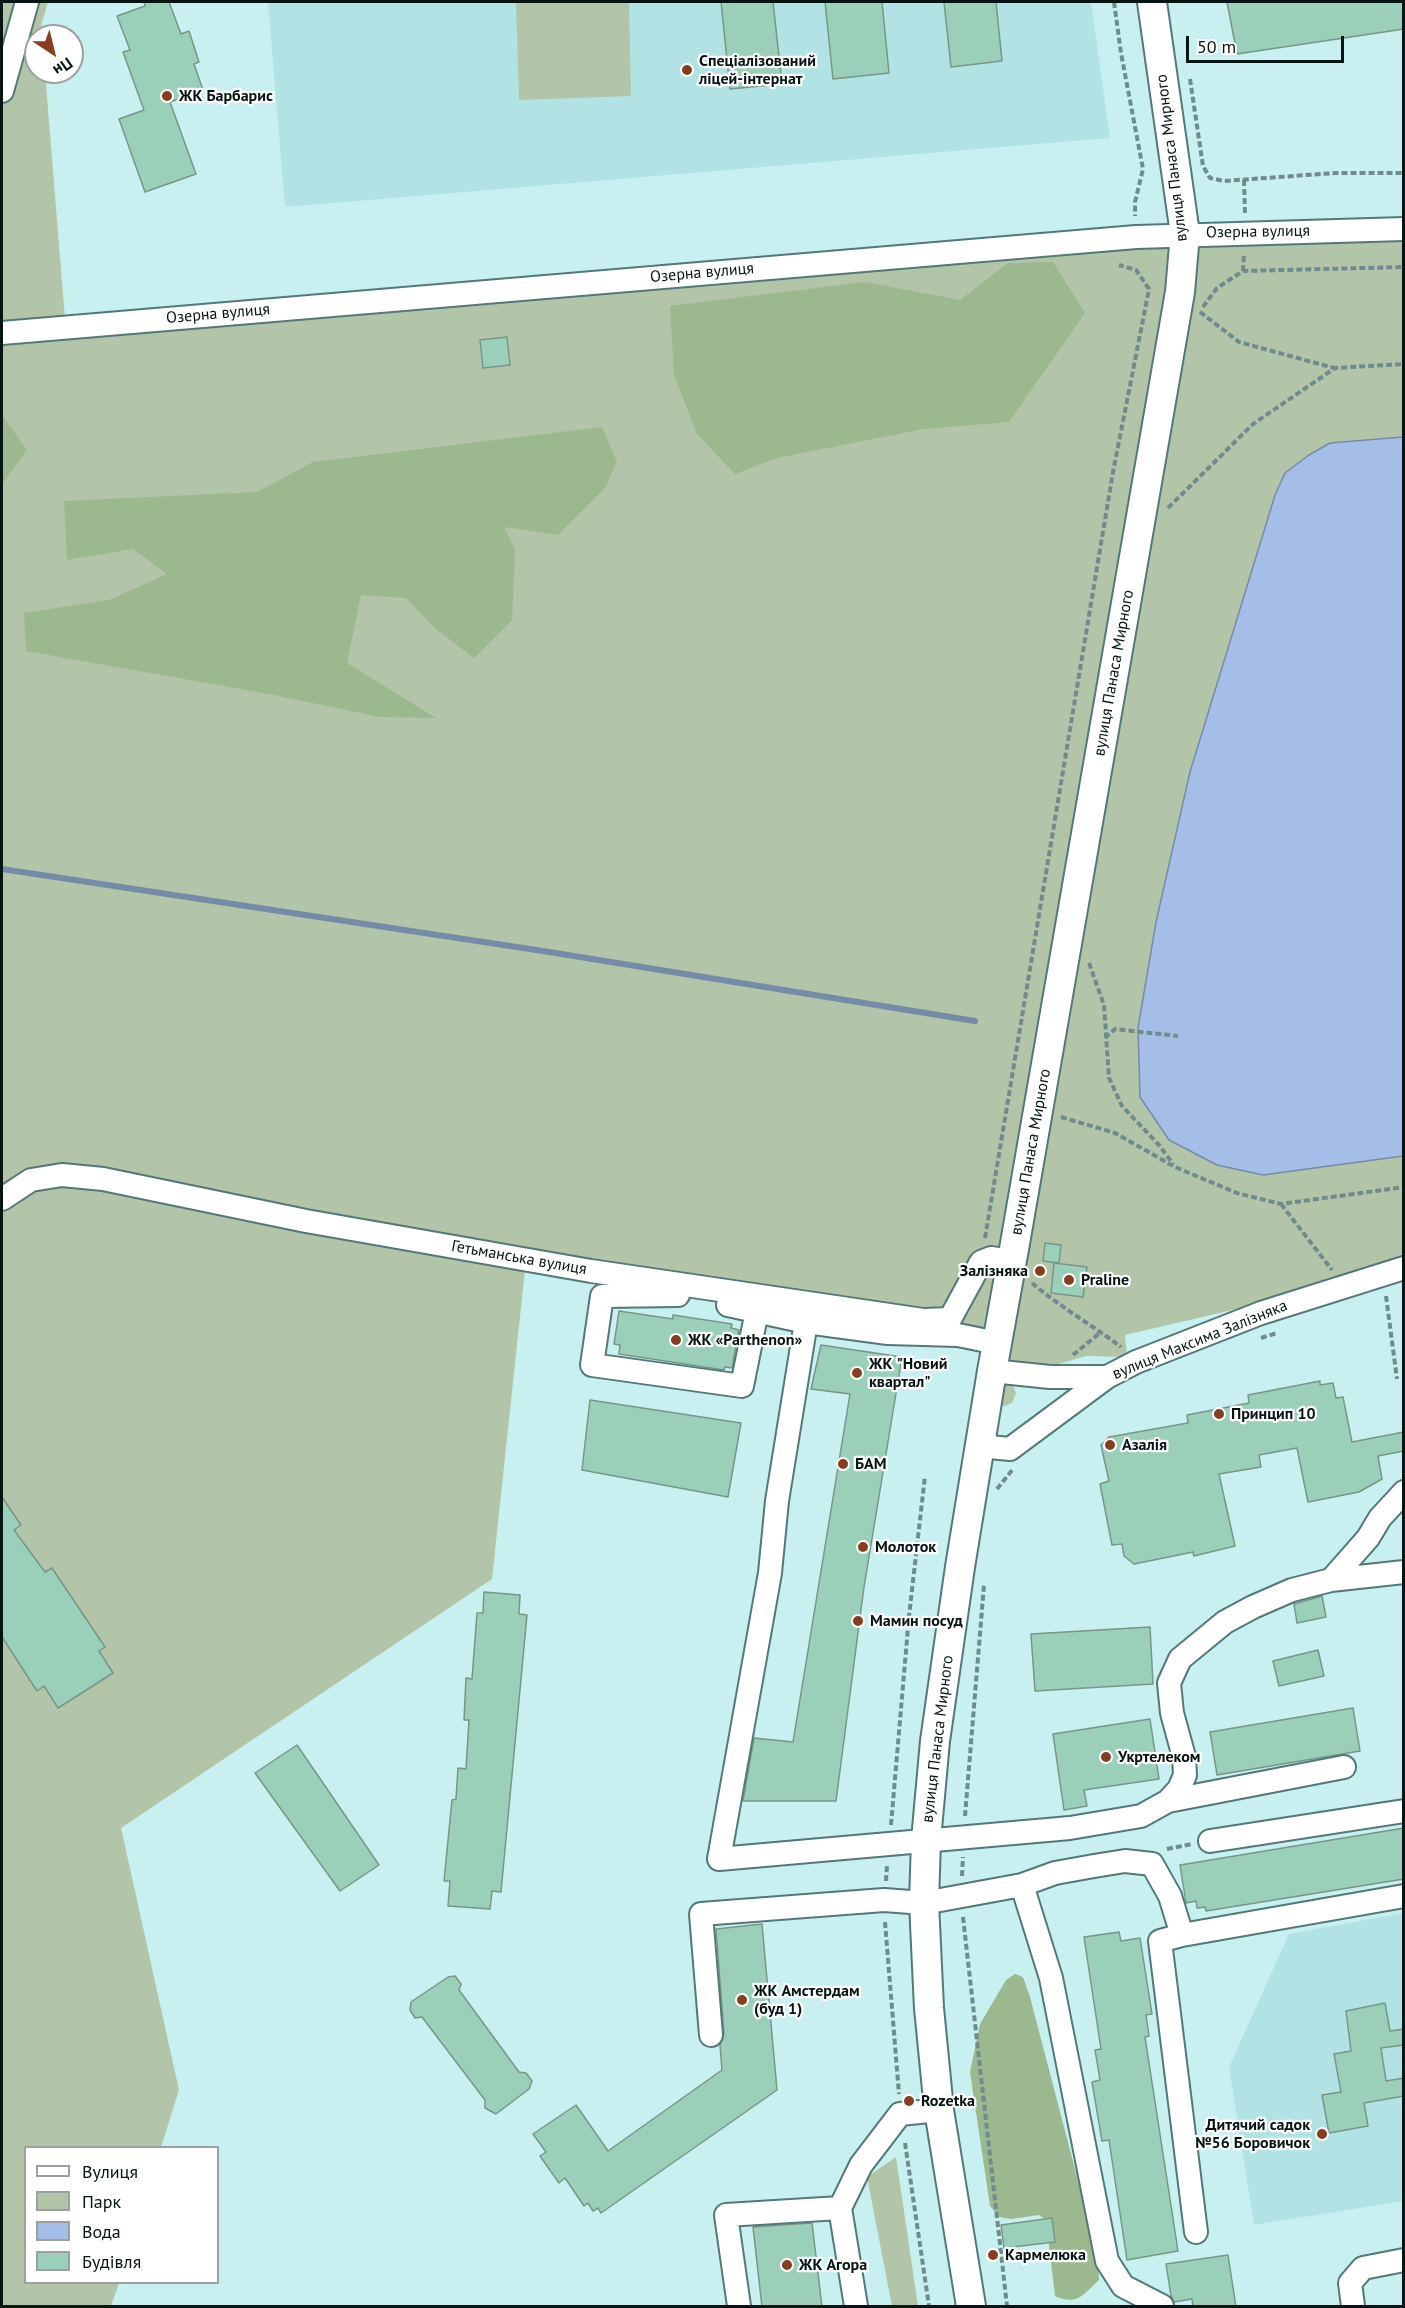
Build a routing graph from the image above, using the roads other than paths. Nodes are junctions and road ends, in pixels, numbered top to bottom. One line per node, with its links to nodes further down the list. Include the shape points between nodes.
1 (27, 2): 3 (street)
2 (1152, 2): 5 (main road, вулиця Панаса Мирного)
3 (2, 91)
4 (1404, 229): 5 (street, Озерна вулиця)
5 (1185, 234): 6 (street, Озерна вулиця); 8 (main road, вулиця Панаса Мирного, via 1178,304)
6 (2, 333)
7 (2, 1199): 8 (street, Гетьманська вулиця, via 31,1180 62,1174 103,1179 306,1221 556,1265 923,1320 950,1319 981,1262 991,1258)
8 (1022, 1266): 12 (main road, вулиця Панаса Мирного)
9 (1404, 1268): 14 (street, вулиця Максима Залізняка, via 1261,1313)
10 (757, 1311): 10 (street, via 688,1295 602,1296 592,1365 742,1386); 11 (street)
11 (806, 1322): 12 (street, via 888,1333 958,1335); 22 (street, via 777,1501 770,1573 719,1859)
12 (997, 1343): 13 (main road, вулиця Панаса Мирного)
13 (992, 1371): 14 (street); 15 (main road, вулиця Панаса Мирного)
14 (1107, 1377): 15 (street, вулиця Максима Залізняка, via 1010,1449)
15 (979, 1446): 22 (main road, вулиця Панаса Мирного, via 937,1729)
16 (1404, 1492): 18 (street)
17 (1404, 1572): 18 (street)
18 (1331, 1580): 20 (street, via 1292,1590 1253,1607 1225,1622 1180,1659 1169,1683 1185,1775)
19 (1344, 1767): 20 (street)
20 (1168, 1801): 22 (street, via 1141,1816 1070,1828)
21 (1404, 1811): 23 (street)
22 (926, 1840): 26 (main road, вулиця Панаса Мирного)
23 (1210, 1841)
24 (1022, 1885): 26 (street); 27 (street, via 1055,1873 1094,1866 1125,1861 1152,1864 1170,1896); 36 (street, via 1051,1978 1107,2261 1123,2286)
25 (1404, 1896): 27 (street)
26 (924, 1903): 28 (street, via 884,1900 701,1914); 29 (main road, вулиця Панаса Мирного)
27 (1182, 1935): 31 (street, via 1160,1941)
28 (711, 2035)
29 (939, 2110): 30 (street, via 900,2114 861,2165); 35 (main road, вулиця Панаса Мирного)
30 (840, 2208): 33 (street, via 726,2215); 34 (street)
31 (1196, 2232)
32 (1404, 2260): 37 (street, via 1363,2268 1350,2283)
33 (739, 2307)
34 (856, 2307)
35 (971, 2307)
36 (1162, 2307)
37 (1353, 2307)

